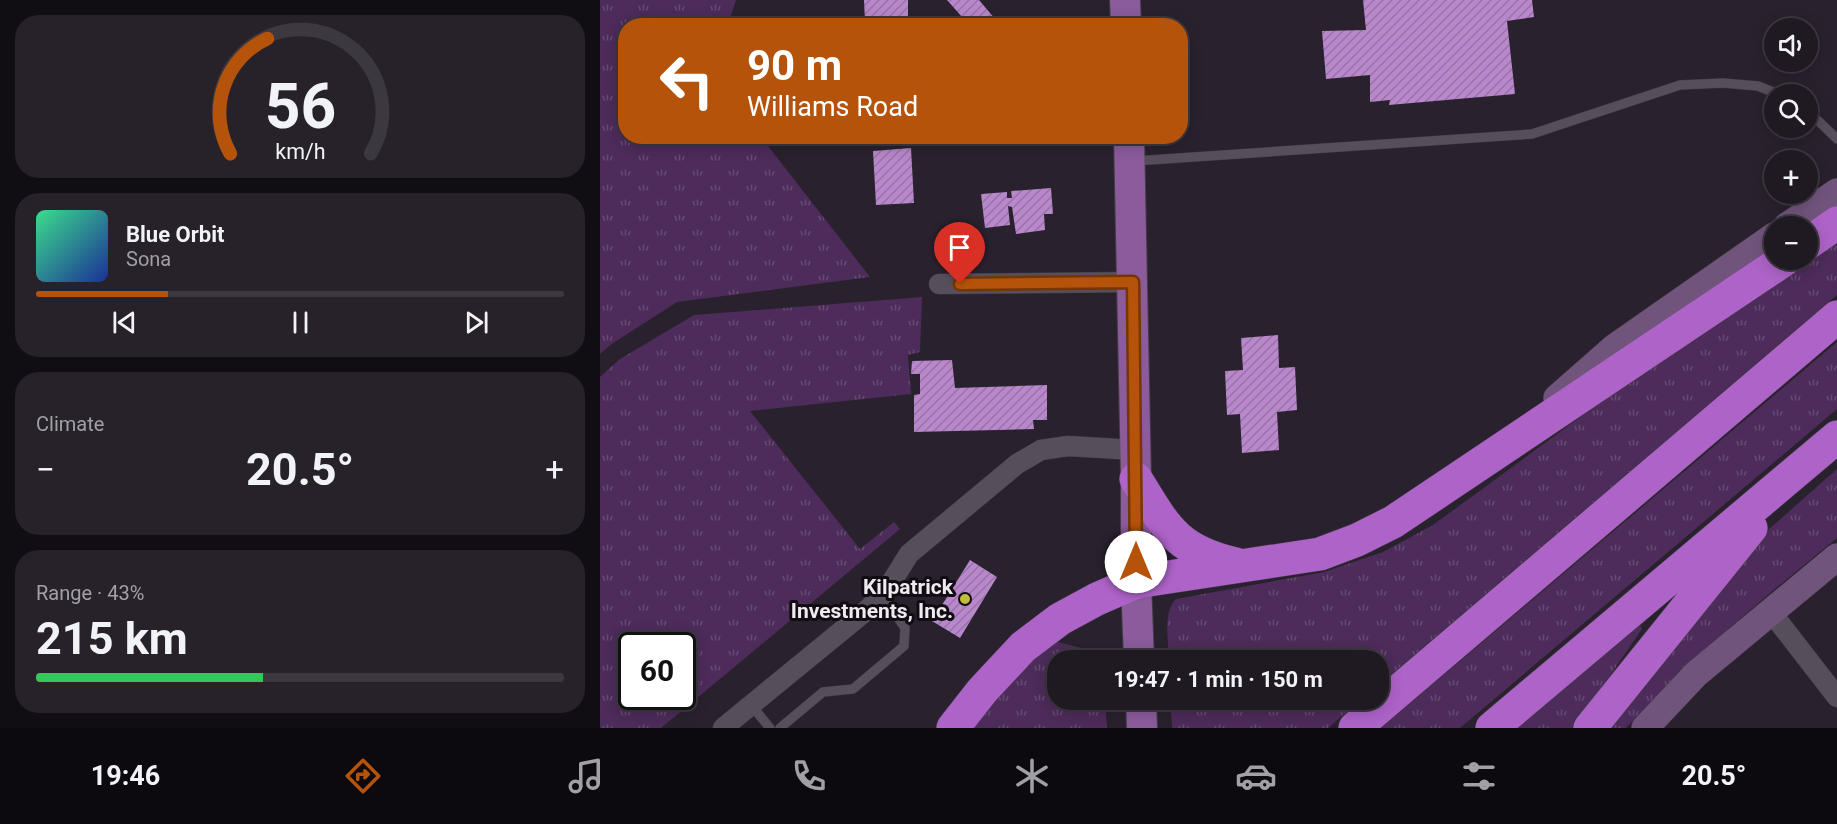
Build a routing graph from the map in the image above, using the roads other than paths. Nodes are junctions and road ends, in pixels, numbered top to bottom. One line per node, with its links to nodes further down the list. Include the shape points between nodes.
1 (1125, 0): 2 (main road)
2 (1126, 18)
3 (1764, 88): 6 (lane, via 1723,83 1680,85 1532,134)
4 (1818, 121): 5 (lane)
5 (1837, 139)
6 (1130, 149): 13 (main road)
7 (1837, 192): 8 (main road)
8 (1802, 216)
9 (1837, 224): 10 (highway)
10 (1818, 236)
11 (1764, 243): 17 (main road, via 1615,347)
12 (1769, 270): 17 (highway)
13 (1133, 282): 14 (street); 18 (main road)
14 (939, 284)
15 (1837, 317): 34 (highway)
16 (1837, 437): 19 (highway)
17 (1485, 461): 21 (highway, via 1393,522 1357,540 1320,554)
18 (1136, 465): 21 (highway, via 1157,513 1175,536 1195,551); 22 (main road); 23 (street, via 1068,446 1041,450 1017,464 909,554)
19 (1798, 470): 35 (highway); 36 (highway)
20 (1837, 557): 24 (main road)
21 (1244, 566): 22 (highway)
22 (1136, 582): 25 (main road); 32 (highway, via 1060,619 1023,646)
23 (882, 595): 27 (street); 31 (lane, via 905,628 904,646 853,688 823,692)
24 (1771, 612): 26 (street); 37 (main road, via 1696,674)
25 (1139, 650)
26 (1837, 697)
27 (751, 705): 29 (street); 30 (lane)
28 (1141, 710): 33 (main road)
29 (723, 728)
30 (770, 728)
31 (780, 728)
32 (954, 728)
33 (1142, 728)
34 (1355, 728)
35 (1492, 728)
36 (1590, 728)
37 (1645, 728)

